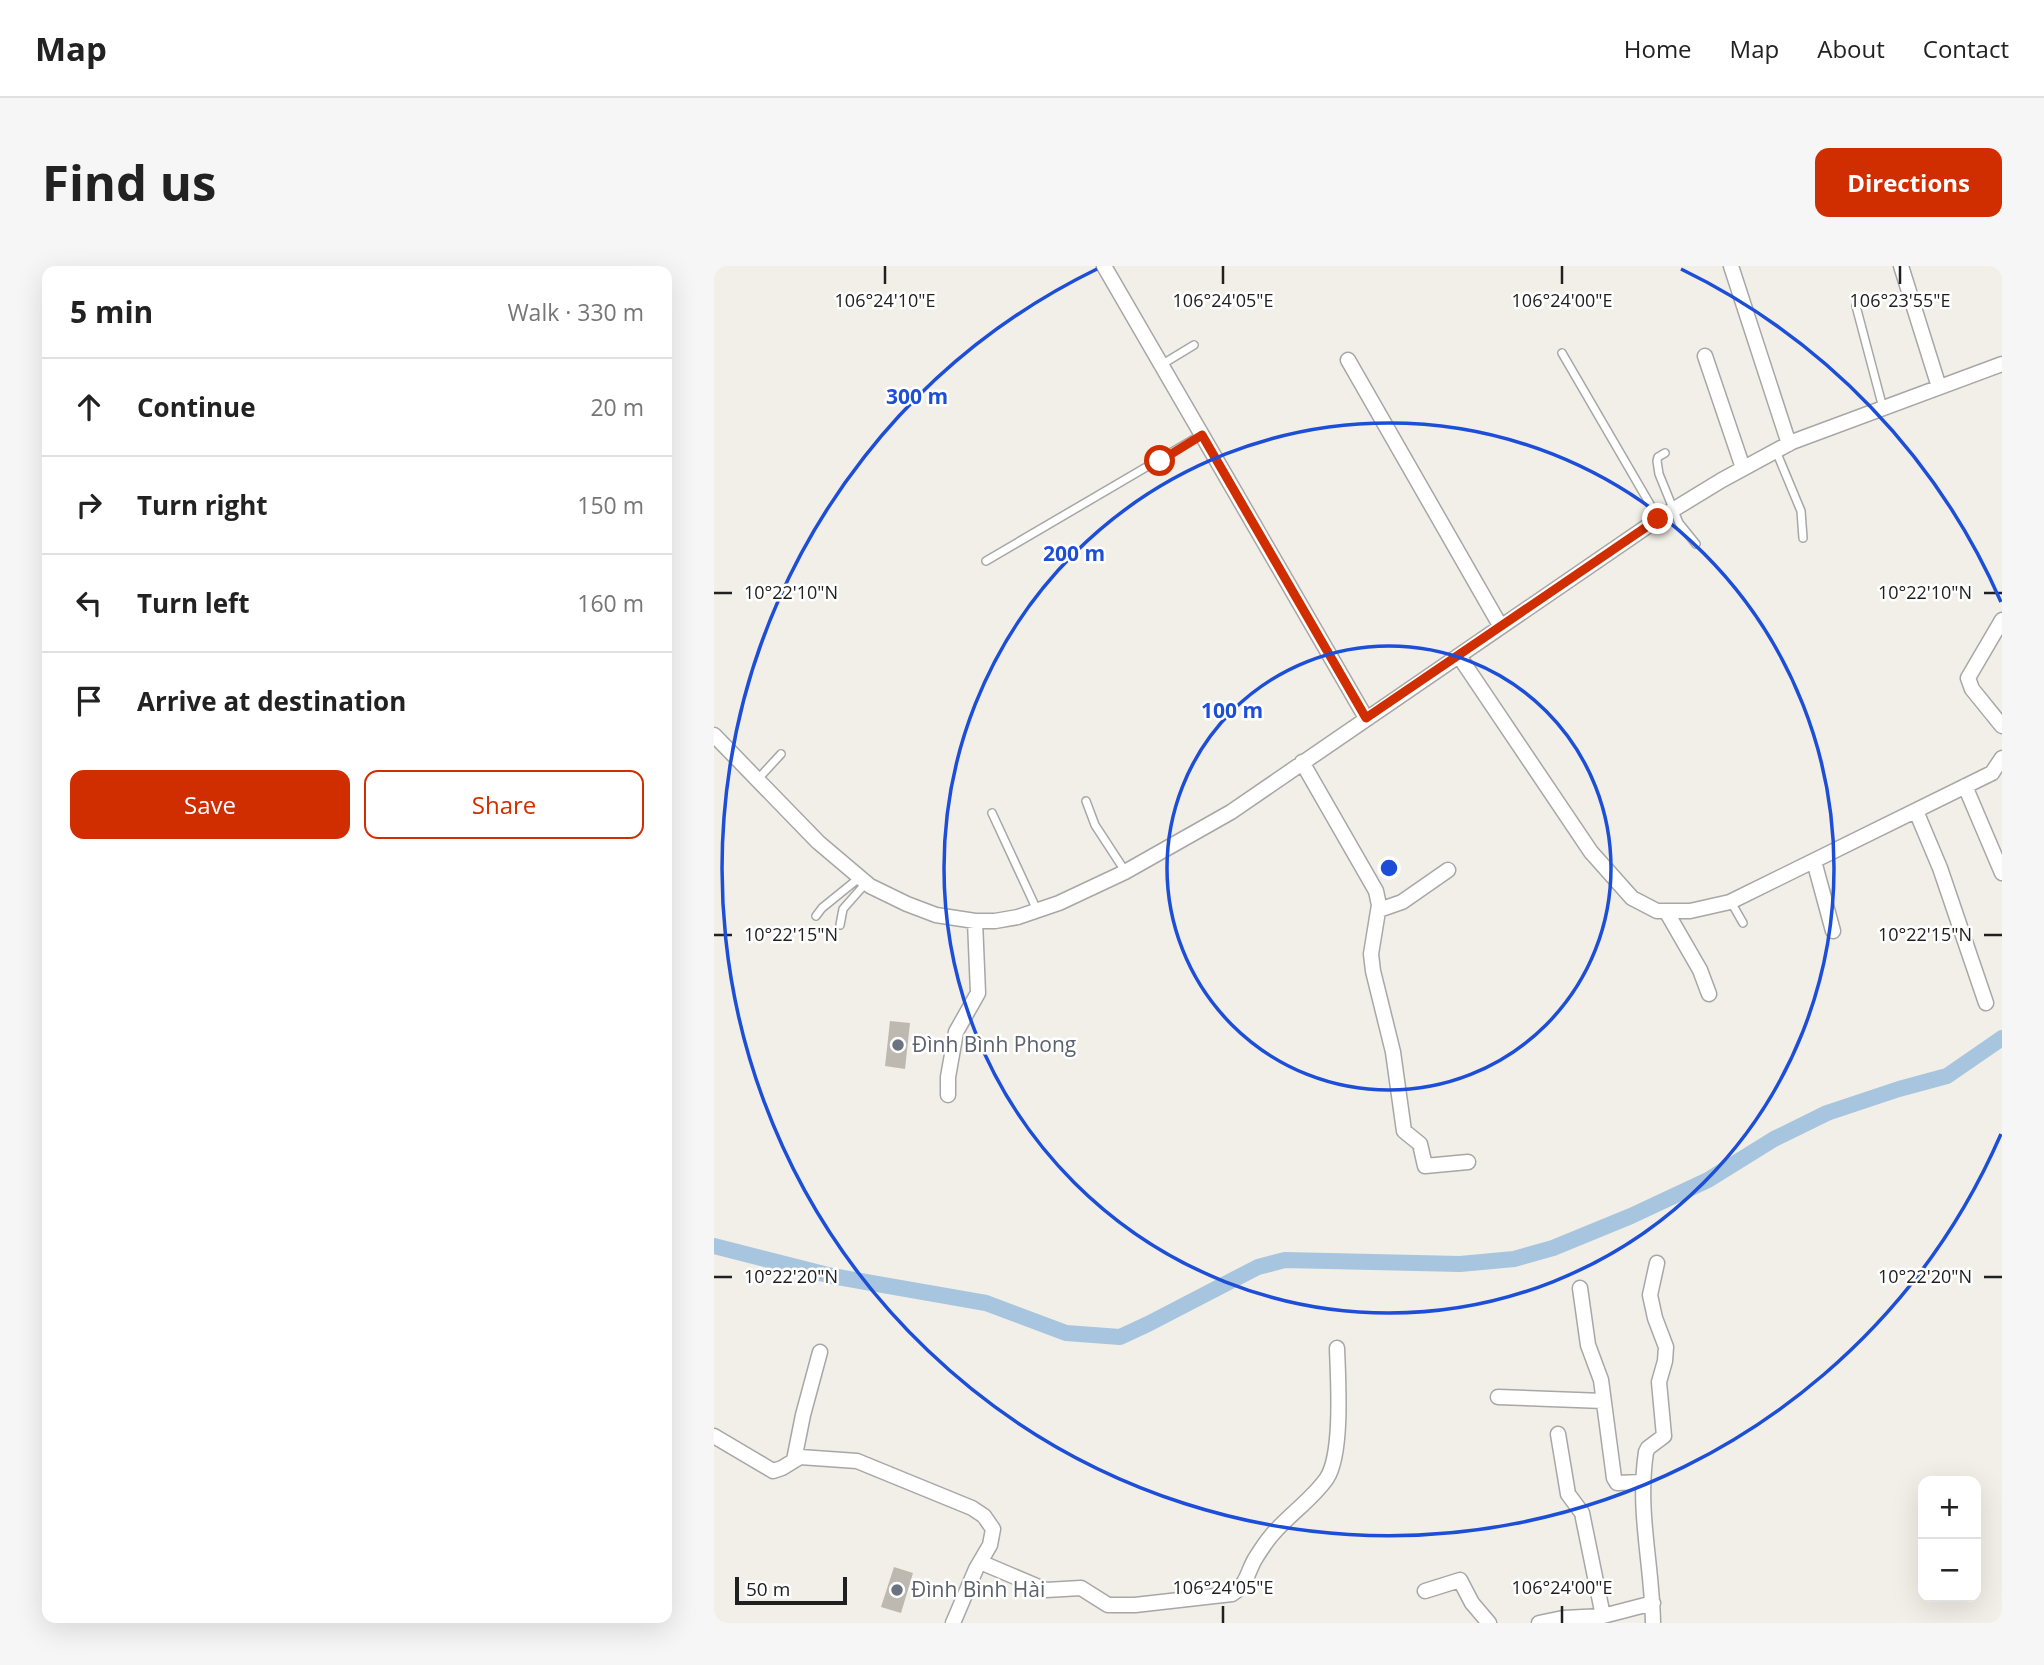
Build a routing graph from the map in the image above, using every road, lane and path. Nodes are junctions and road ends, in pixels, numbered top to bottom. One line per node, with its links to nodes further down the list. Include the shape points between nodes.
1 (1104, 266): 10 (street)
2 (1731, 266): 14 (street)
3 (1901, 266): 11 (street)
4 (1856, 306): 12 (lane)
5 (1194, 345): 10 (lane)
6 (1562, 353): 18 (lane)
7 (1705, 356): 16 (street)
8 (1348, 360): 23 (street)
9 (2002, 364): 11 (street)
10 (1161, 366): 13 (street)
11 (1939, 387): 12 (street)
12 (1883, 408): 14 (street)
13 (1202, 435): 21 (lane); 25 (street)
14 (1783, 447): 16 (street); 19 (lane, via 1801,511)
15 (1665, 453): 17 (lane, via 1658,457 1657,466)
16 (1743, 468): 17 (street)
17 (1674, 509): 18 (street); 20 (lane, via 1681,527)
18 (1658, 519): 23 (street)
19 (1803, 538)
20 (1696, 544)
21 (986, 561)
22 (2002, 620): 26 (street, via 1968,678)
23 (1502, 626): 24 (street)
24 (1459, 656): 25 (street); 44 (street, via 1591,852 1632,898)
25 (1366, 718): 30 (street)
26 (2002, 726)
27 (714, 735): 31 (street)
28 (781, 754): 31 (lane)
29 (2002, 758): 32 (street, via 1992,773)
30 (1302, 762): 38 (street, via 1231,812); 42 (street, via 1376,891)
31 (757, 780): 40 (street)
32 (1965, 786): 34 (street); 39 (street)
33 (1086, 802): 38 (lane)
34 (1916, 811): 36 (street); 51 (street)
35 (992, 813): 43 (lane)
36 (1814, 861): 41 (street); 49 (street)
37 (1448, 870): 42 (street, via 1402,902)
38 (1125, 872): 43 (street)
39 (2002, 873)
40 (863, 880): 45 (lane); 46 (street, via 936,915); 48 (lane, via 843,909)
41 (1730, 902): 44 (street); 47 (lane)
42 (1379, 910): 53 (street, via 1371,954 1393,1052 1404,1131 1420,1144 1425,1166)
43 (1037, 911): 46 (street)
44 (1666, 911): 50 (street)
45 (816, 916)
46 (975, 921): 52 (street, via 978,993 956,1032)
47 (1743, 923)
48 (840, 925)
49 (1833, 931)
50 (1709, 994)
51 (1986, 1003)
52 (948, 1094)
53 (1468, 1162)
54 (1657, 1263): 63 (street, via 1650,1294 1666,1348 1658,1382 1664,1436 1648,1448)
55 (1580, 1288): 59 (street, via 1588,1345)
56 (1336, 1348): 64 (street, via 1339,1391 1329,1475 1270,1537 1241,1589 1232,1594 1108,1605 1081,1588 1046,1590)
57 (820, 1352): 62 (street)
58 (1497, 1397): 59 (street)
59 (1604, 1401): 63 (street, via 1615,1482)
60 (1558, 1434): 67 (street, via 1568,1494 1582,1513)
61 (714, 1436): 62 (street, via 773,1471)
62 (794, 1460): 64 (street, via 857,1461 972,1508 993,1529)
63 (1642, 1482): 66 (street)
64 (980, 1562): 68 (street)
65 (1425, 1591): 69 (street, via 1460,1580)
66 (1653, 1603): 67 (street); 71 (street)
67 (1604, 1616): 70 (street)
68 (953, 1623)
69 (1489, 1623)
70 (1539, 1623)
71 (1653, 1623)

